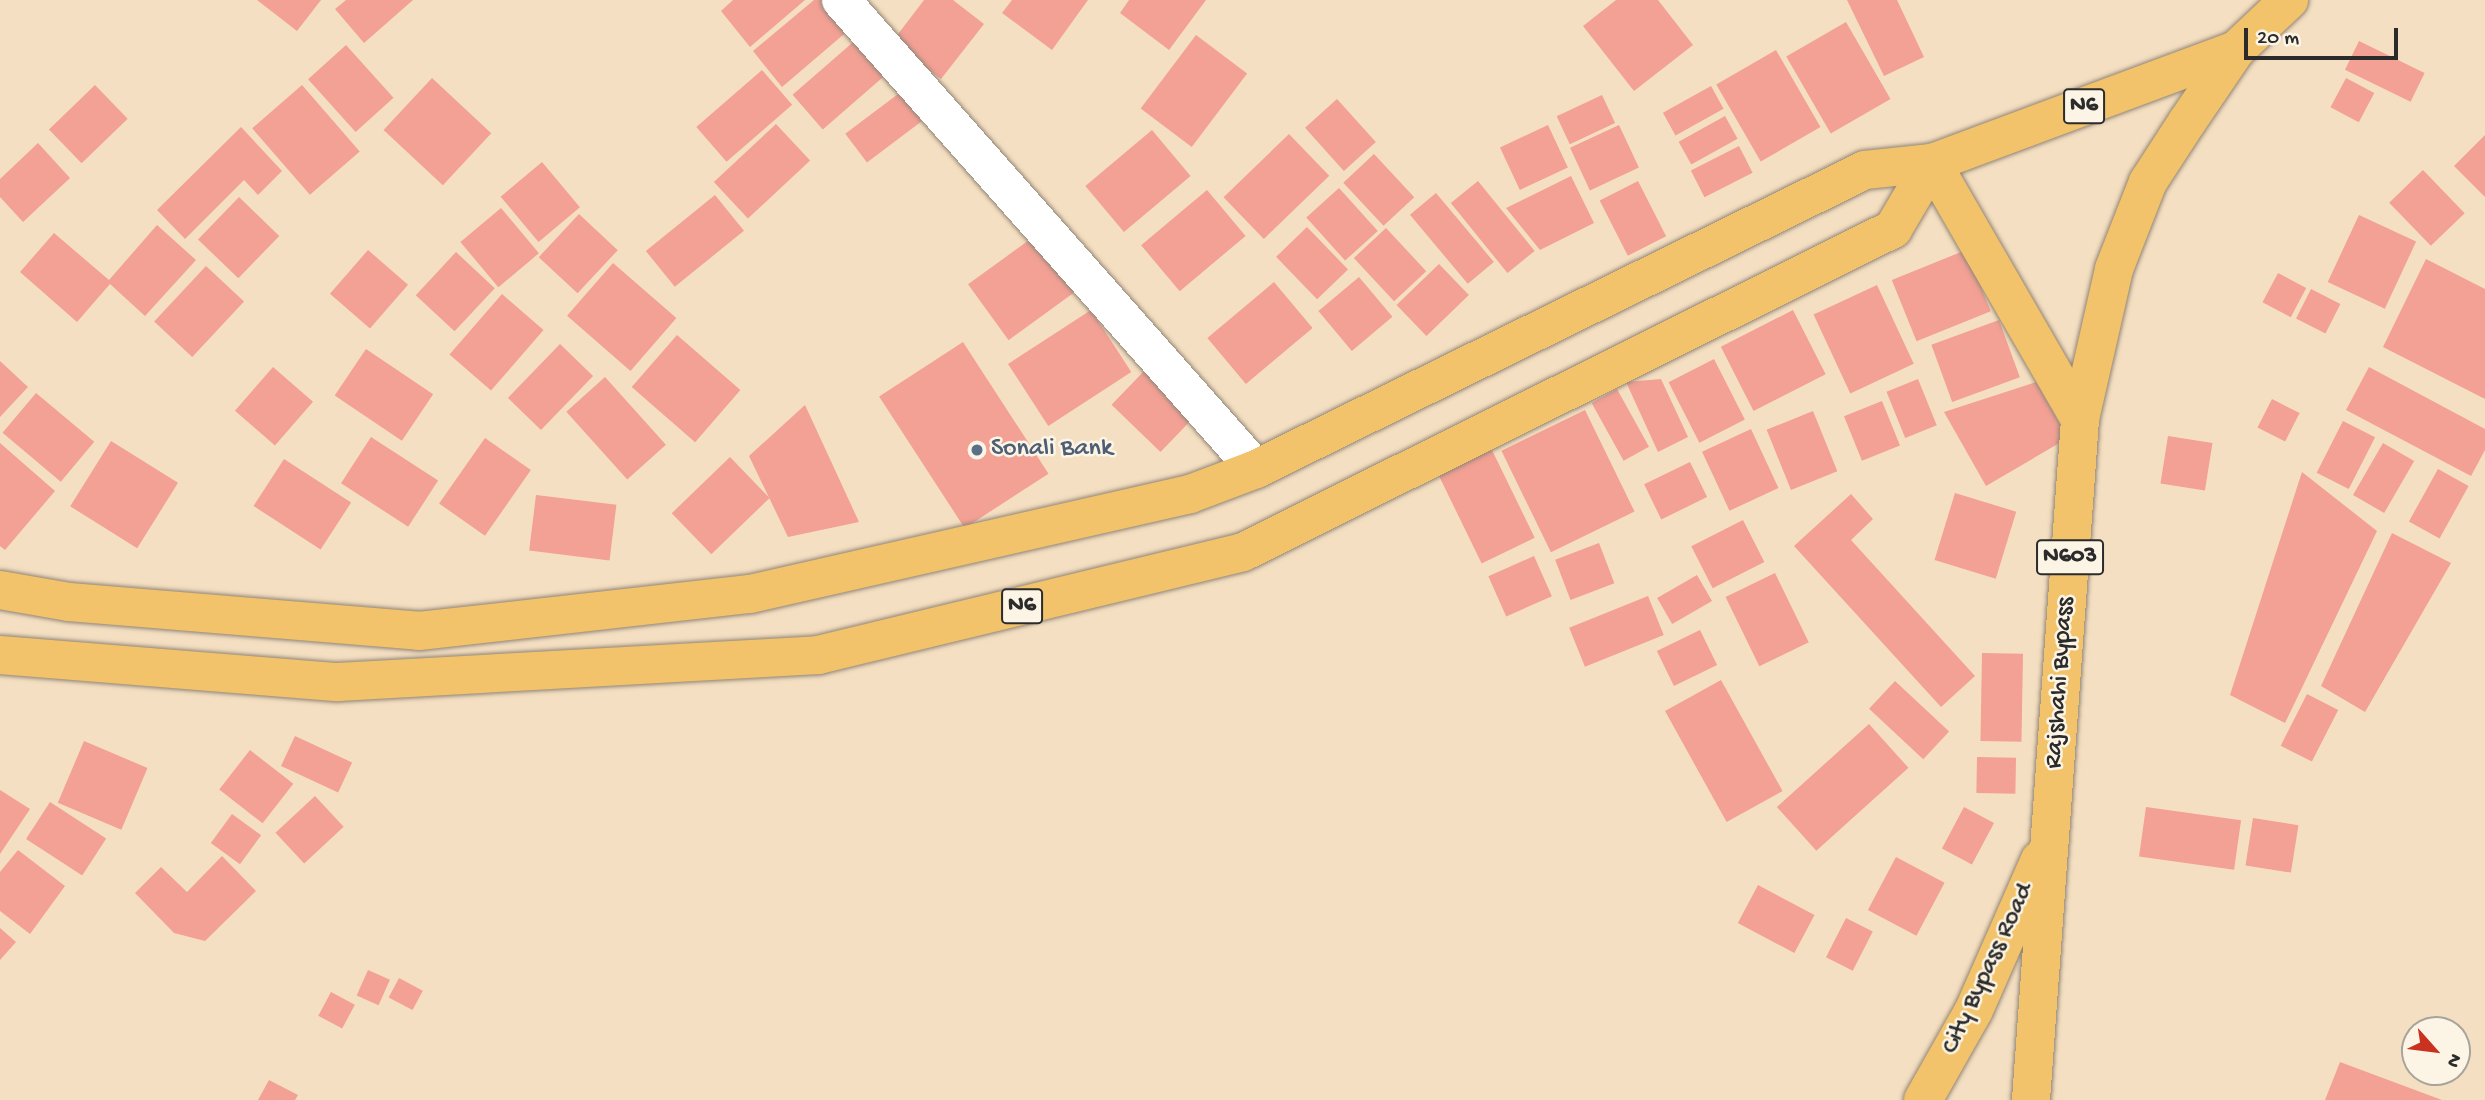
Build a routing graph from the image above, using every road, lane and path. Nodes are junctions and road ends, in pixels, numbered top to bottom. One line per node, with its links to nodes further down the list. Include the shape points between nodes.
1 (841, 0): 6 (street)
2 (2290, 0): 3 (highway, N6)
3 (2236, 50): 4 (highway, N6); 5 (highway, Rajshahi Bypass / N603, via 2148,182 2114,269)
4 (1932, 163): 5 (highway); 6 (highway, N6, via 1865,170); 8 (highway, N6, via 1893,229 1243,552 818,655 338,682)
5 (2080, 419): 9 (highway, Rajshahi Bypass / N603)
6 (1256, 469): 7 (highway, N6, via 1190,494 750,594 419,631 69,602)
7 (0, 590)
8 (0, 655)
9 (2050, 836): 10 (highway, City Bypass Road / N603, via 1974,1010); 11 (highway, Rajshahi Bypass / N603)
10 (1923, 1100)
11 (2031, 1100)

